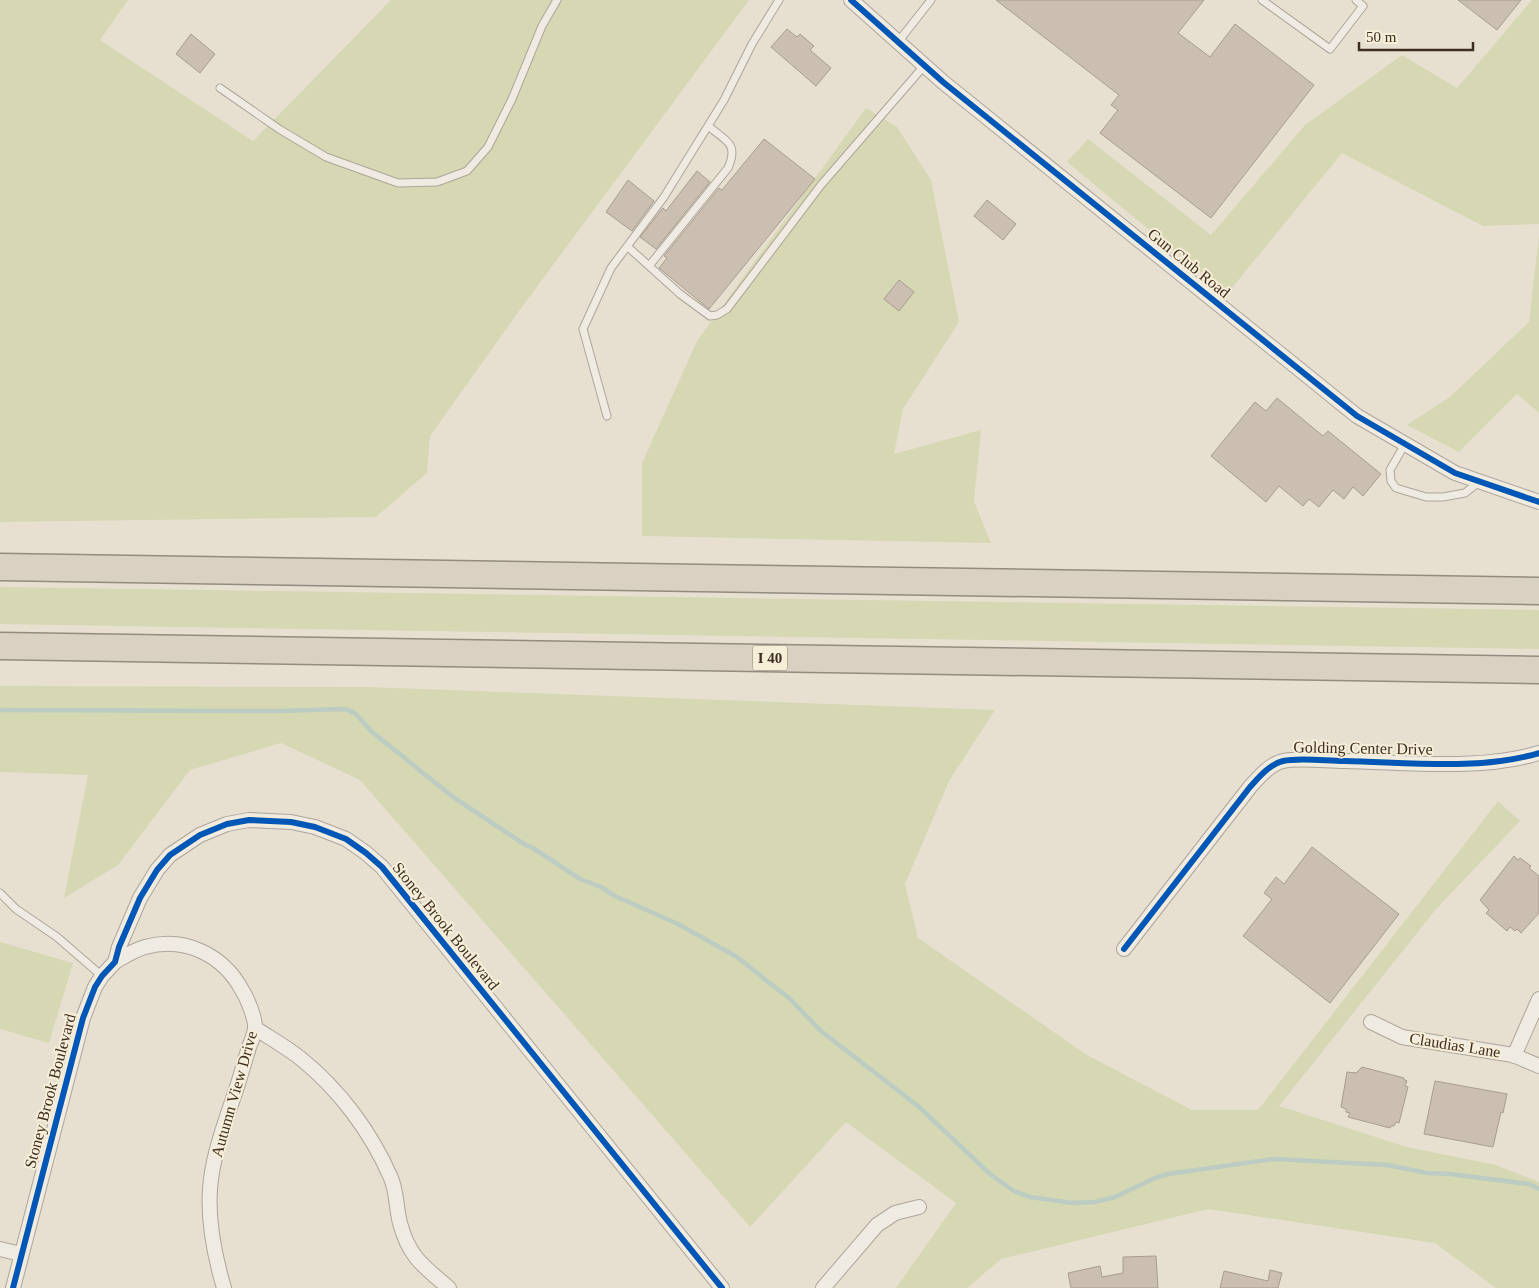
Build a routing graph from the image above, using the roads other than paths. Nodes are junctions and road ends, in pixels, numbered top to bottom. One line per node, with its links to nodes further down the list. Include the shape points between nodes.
1 (557, 0): 9 (lane, via 542,26 488,147 468,171 437,182 398,183 326,157)
2 (779, 0): 10 (lane)
3 (851, 0): 7 (street, Gun Club Road)
4 (931, 0): 7 (lane)
5 (1262, 0): 6 (lane, via 1330,49 1363,6)
6 (1356, 0)
7 (898, 42): 8 (street, Gun Club Road)
8 (924, 66): 12 (lane, via 821,186 727,308 718,315 710,316); 14 (street, Gun Club Road, via 1357,416)
9 (220, 88)
10 (708, 126): 11 (lane); 12 (lane, via 731,145 733,158)
11 (628, 247): 12 (lane); 13 (lane, via 611,268 584,329)
12 (649, 266)
13 (606, 416)
14 (1405, 444): 15 (street, Gun Club Road, via 1456,473); 15 (lane, via 1390,470 1391,481 1396,488 1426,498 1443,497 1465,493)
15 (1480, 482): 16 (street, Gun Club Road)
16 (1539, 502)
17 (0, 567): 18 (highway)
18 (1539, 591)
19 (0, 646): 20 (highway, I 40)
20 (1539, 670)
21 (1539, 752): 23 (street, Golding Center Drive, via 1522,758 1462,764 1282,761 1263,773 1250,787)
22 (0, 893): 25 (lane)
23 (1124, 949)
24 (115, 962): 25 (street, Stoney Brook Boulevard); 28 (street, Autumn View Drive, via 130,952 156,944 183,945 200,950 227,968 237,982 247,999); 37 (street, Stoney Brook Boulevard, via 140,898 158,870 170,855 200,835 227,824 250,820 299,824 346,839 382,867 404,893)
25 (102, 976): 33 (street, Stoney Brook Boulevard, via 83,1018)
26 (1539, 999): 29 (street)
27 (1371, 1022): 29 (street, Claudias Lane, via 1402,1038)
28 (255, 1028): 35 (street, Autumn View Drive, via 210,1180 212,1233); 36 (street, via 315,1070 364,1128 392,1181 408,1245 416,1260)
29 (1514, 1056): 30 (street, Claudias Lane)
30 (1539, 1066)
31 (920, 1206): 38 (street, via 895,1213 877,1225)
32 (0, 1249): 33 (street)
33 (22, 1254): 34 (street, Stoney Brook Boulevard)
34 (13, 1288)
35 (224, 1288)
36 (449, 1288)
37 (722, 1288)
38 (823, 1288)

